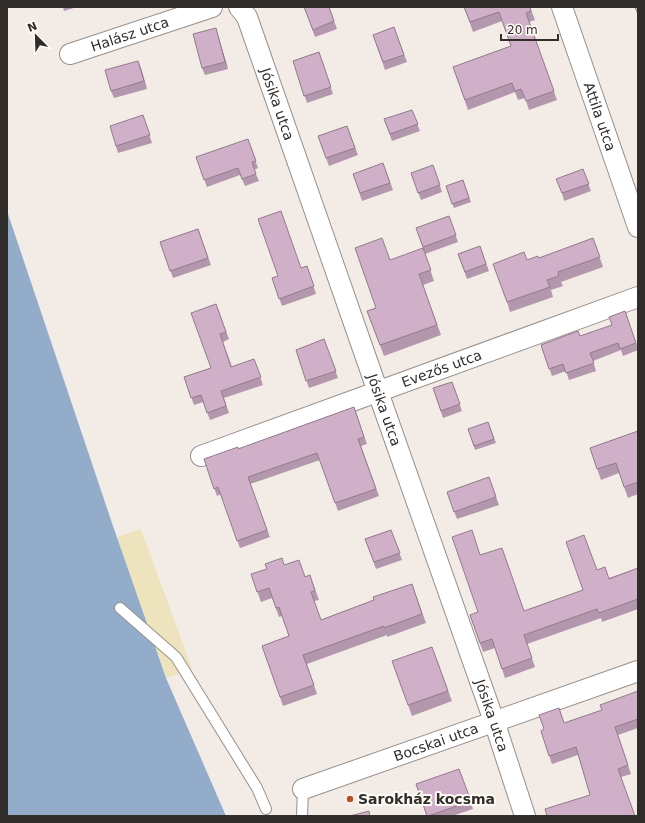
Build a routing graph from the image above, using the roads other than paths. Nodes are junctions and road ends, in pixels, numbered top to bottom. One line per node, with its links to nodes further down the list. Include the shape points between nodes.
1 (212, 7): 4 (street, Halász utca)
2 (239, 7): 7 (street, Jósika utca, via 247,17)
3 (562, 7): 5 (street, Attila utca)
4 (70, 54)
5 (638, 227)
6 (638, 297): 7 (street, Evezős utca)
7 (378, 392): 8 (street, Evezős utca); 11 (street, Jósika utca)
8 (201, 456)
9 (120, 608): 13 (lane, via 176,657 257,788)
10 (638, 671): 11 (street, Bocskai utca)
11 (494, 721): 12 (street, Bocskai utca); 15 (street, Jósika utca)
12 (302, 789): 14 (lane)
13 (266, 809)
14 (302, 816)
15 (525, 816)

